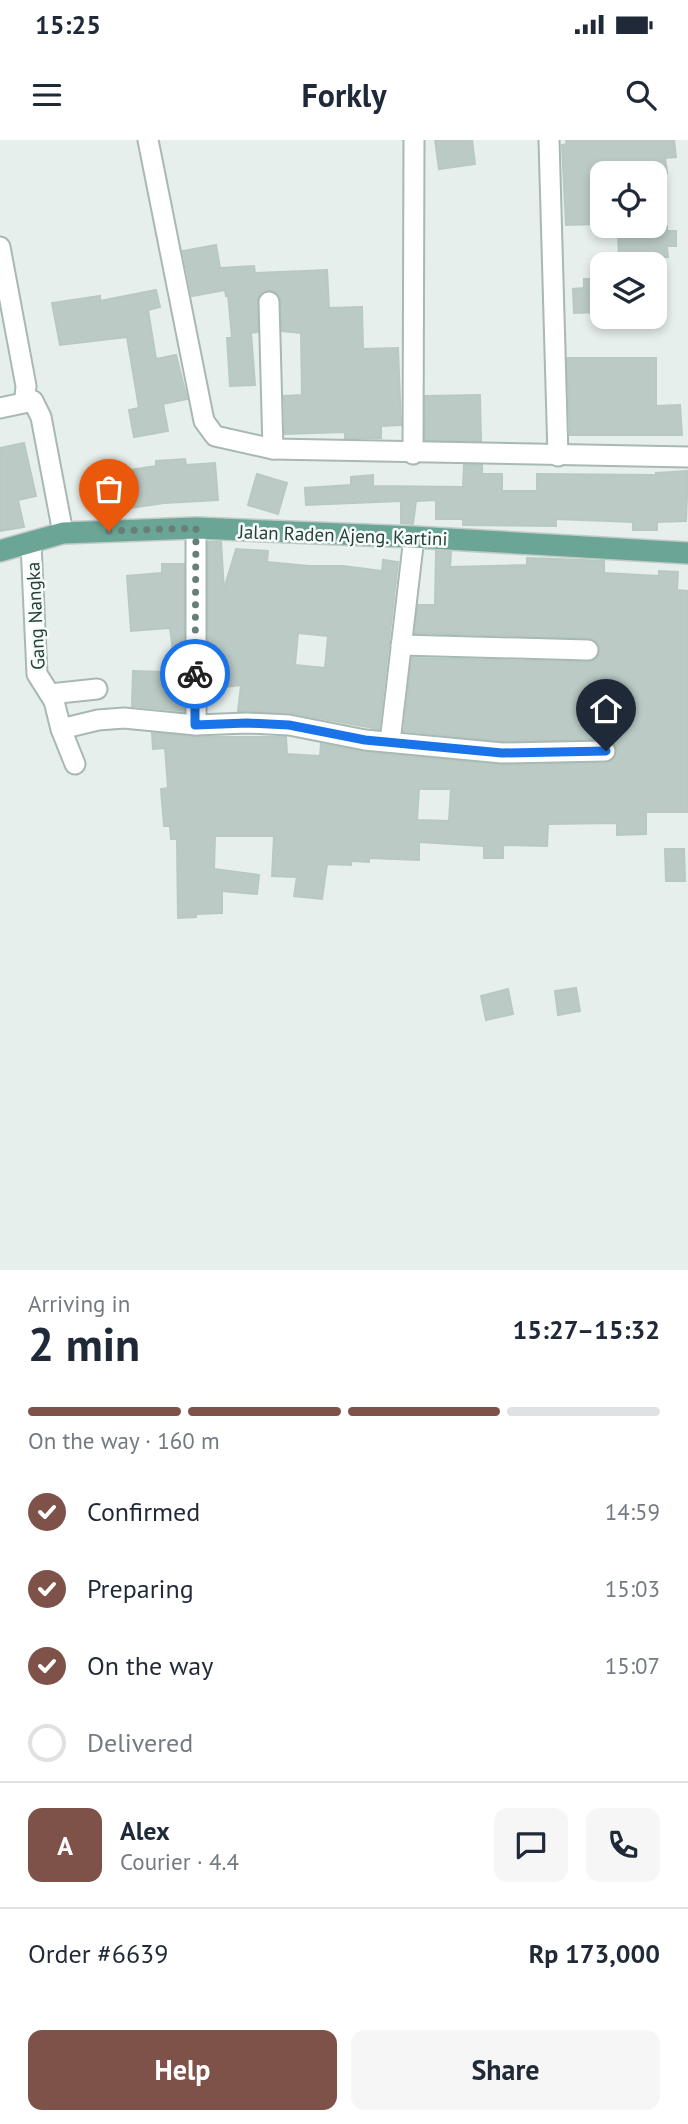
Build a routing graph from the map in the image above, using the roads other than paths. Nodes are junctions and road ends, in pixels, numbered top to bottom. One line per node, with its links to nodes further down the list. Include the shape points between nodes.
1 (148, 140): 8 (street, via 204,421 215,436)
2 (414, 140): 9 (street)
3 (549, 140): 10 (street)
4 (0, 247): 6 (street, via 25,397)
5 (269, 302): 8 (street)
6 (33, 401): 7 (street); 13 (street, via 41,417)
7 (0, 408)
8 (272, 449): 9 (street)
9 (413, 454): 10 (street)
10 (558, 456): 11 (street)
11 (688, 457)
12 (196, 528): 13 (main road, Jalan Raden Ajeng. Kartini); 14 (main road, Jalan Raden Ajeng. Kartini); 22 (street)
13 (63, 533): 15 (main road, Jalan Raden Ajeng. Kartini)
14 (414, 537): 17 (main road, Jalan Raden Ajeng. Kartini); 18 (street)
15 (31, 544): 16 (main road, Jalan Raden Ajeng. Kartini); 21 (street, Gang Nangka, via 37,674)
16 (0, 551)
17 (688, 553)
18 (401, 645): 19 (street); 24 (street)
19 (588, 650)
20 (97, 689): 21 (street)
21 (50, 694): 23 (street, Gang Nangka)
22 (195, 725): 23 (street, via 124,718); 24 (street, via 289,725)
23 (61, 729): 26 (street, Gang Nangka)
24 (390, 742): 25 (street, via 502,753)
25 (606, 751)
26 (75, 764)

